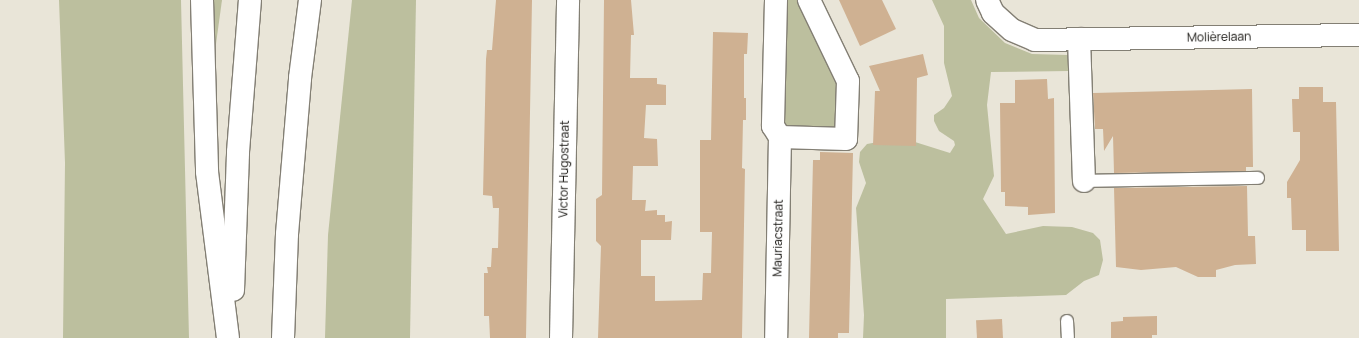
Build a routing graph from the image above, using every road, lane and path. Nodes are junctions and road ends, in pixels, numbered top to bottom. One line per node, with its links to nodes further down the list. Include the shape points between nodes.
1 (202, 0): 14 (main road, via 208,172)
2 (250, 0): 15 (main road, via 238,152)
3 (310, 0): 16 (main road, via 296,125)
4 (568, 0): 17 (main road, Victor Hugostraat)
5 (776, 0): 10 (main road, Mauriacstraat, via 773,126)
6 (809, 0): 10 (main road, via 848,81 846,139)
7 (987, 0): 9 (main road, Molièrelaan, via 993,13 1012,30 1035,40)
8 (1359, 35): 9 (main road, Molièrelaan)
9 (1079, 39): 12 (main road)
10 (780, 138): 18 (main road, Mauriacstraat)
11 (1258, 178): 12 (lane)
12 (1084, 182)
13 (1067, 321): 19 (lane)
14 (228, 338)
15 (231, 338)
16 (283, 338)
17 (561, 338)
18 (776, 338)
19 (1068, 338)

